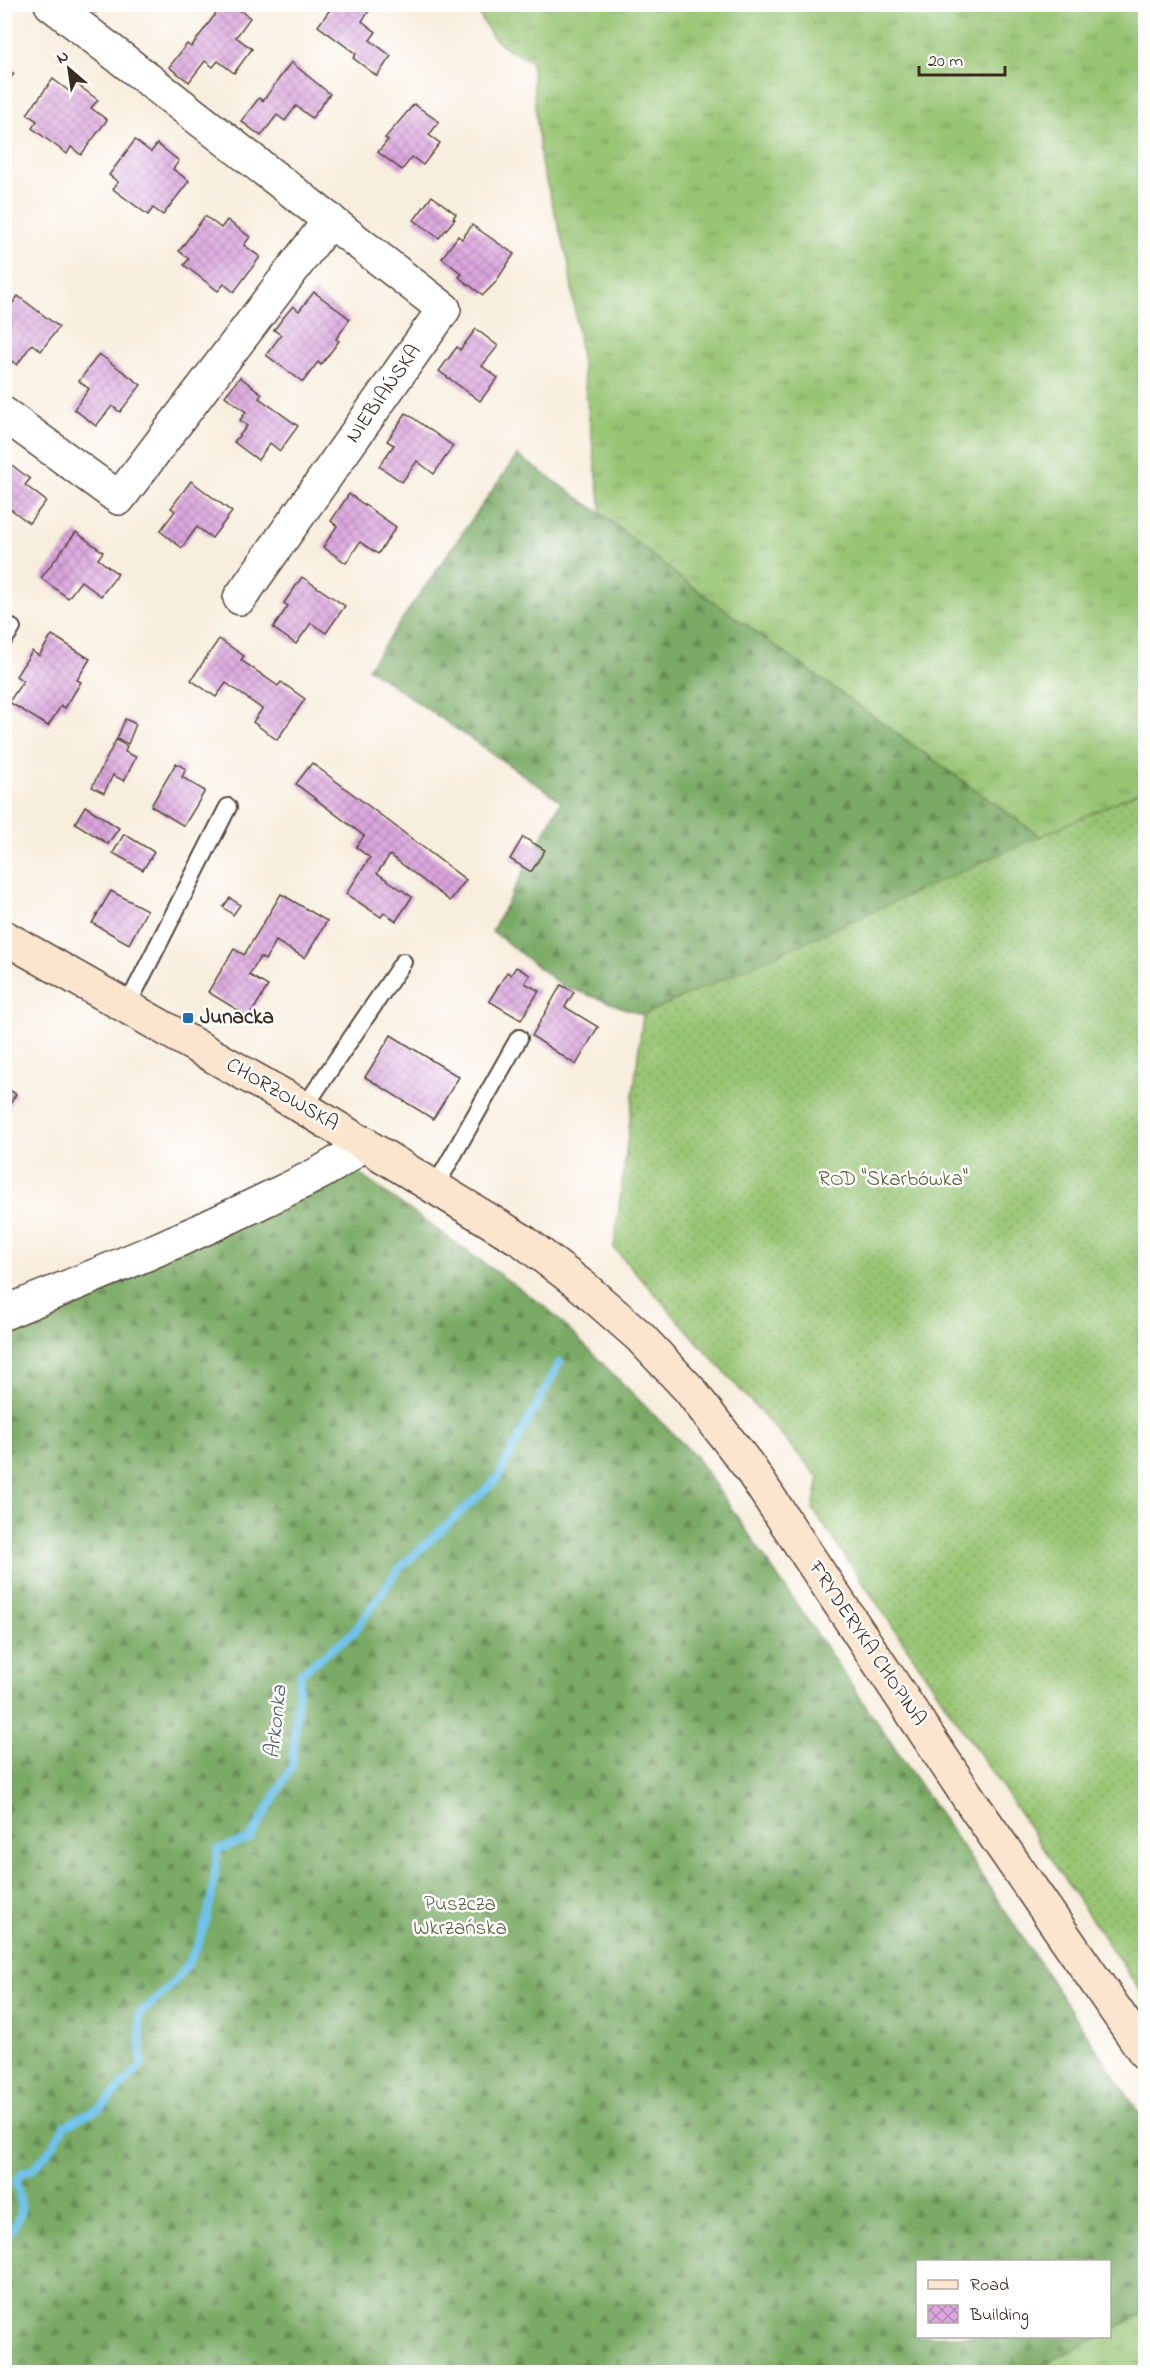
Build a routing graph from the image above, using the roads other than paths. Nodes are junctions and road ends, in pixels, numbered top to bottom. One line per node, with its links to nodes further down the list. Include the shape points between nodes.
1 (51, 4): 2 (street, NIEBIAŃSKA)
2 (330, 220): 3 (street, via 119,498); 4 (street, NIEBIAŃSKA, via 444,309)
3 (4, 414)
4 (240, 598)
5 (228, 807): 8 (lane)
6 (4, 937): 8 (street, CHORZOWSKA)
7 (403, 962): 10 (lane)
8 (126, 1006): 11 (street, CHORZOWSKA)
9 (519, 1038): 12 (lane)
10 (314, 1093)
11 (364, 1143): 12 (street, CHORZOWSKA); 14 (street, via 324,1172 187,1237)
12 (435, 1187): 13 (street, CHORZOWSKA)
13 (553, 1263): 15 (street, FRYDERYKA CHOPINA, via 664,1361 730,1441 972,1803)
14 (4, 1313)
15 (1146, 2054)

